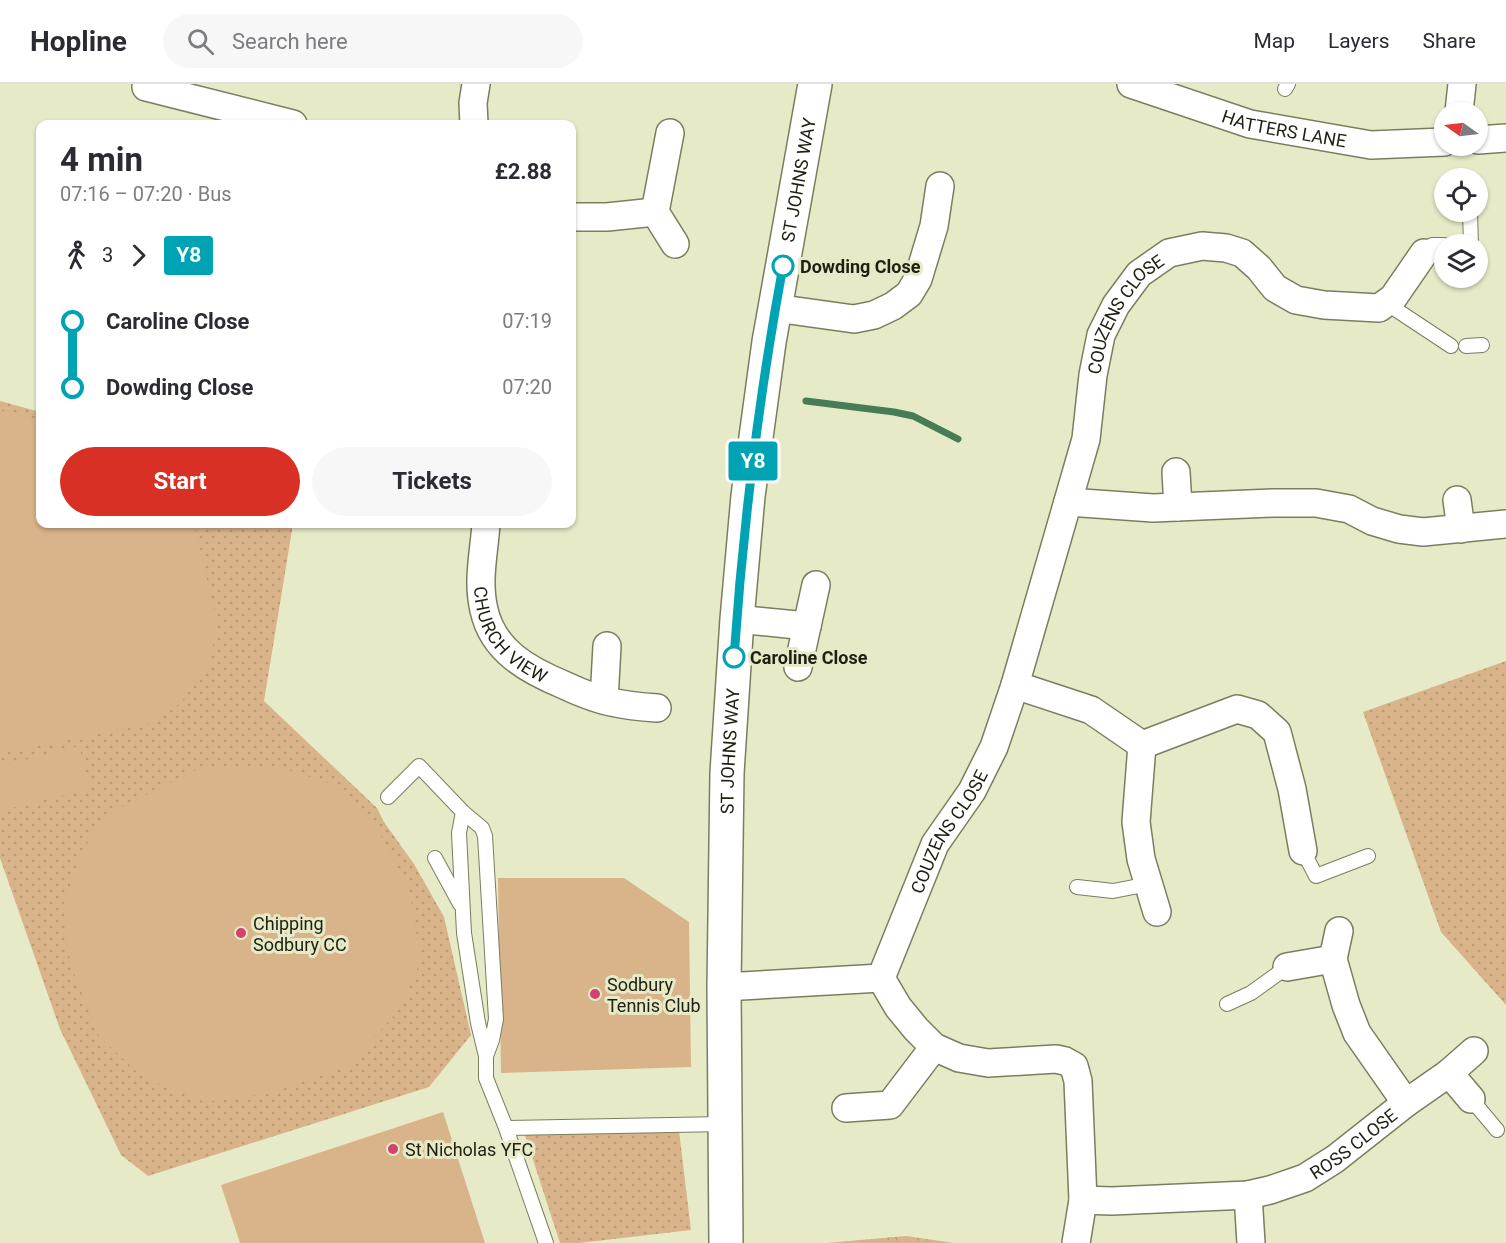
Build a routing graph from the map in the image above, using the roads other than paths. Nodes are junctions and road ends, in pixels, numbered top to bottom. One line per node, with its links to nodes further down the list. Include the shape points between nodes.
1 (476, 84): 8 (street)
2 (815, 84): 19 (street, ST JOHNS WAY)
3 (1131, 84): 12 (street, HATTERS LANE, via 1250,124 1371,145)
4 (1462, 84): 6 (street)
5 (146, 87): 7 (street)
6 (1460, 102)
7 (277, 120)
8 (474, 120)
9 (670, 133): 14 (street)
10 (1506, 138): 11 (street)
11 (1488, 139)
12 (1434, 142)
13 (940, 186): 19 (street, via 934,226 918,279 909,294 874,315 854,319)
14 (655, 212): 15 (street); 16 (street)
15 (576, 217)
16 (675, 244)
17 (1434, 249): 18 (street)
18 (1386, 303): 21 (lane); 25 (street, COUZENS CLOSE, via 1379,308 1296,300 1275,288 1242,254 1226,248 1202,246 1169,254 1139,274 1116,305 1101,336 1086,439)
19 (775, 308): 31 (street, ST JOHNS WAY, via 748,496)
20 (1482, 345): 22 (lane)
21 (1451, 346)
22 (1466, 346)
23 (1176, 472): 26 (street)
24 (1457, 500): 29 (street)
25 (1068, 502): 26 (street); 35 (street, COUZENS CLOSE)
26 (1178, 507): 29 (street, via 1316,503 1349,509 1399,530)
27 (1506, 524): 29 (street)
28 (486, 528): 36 (street, CHURCH VIEW, via 482,599 496,639 512,657 534,671)
29 (1461, 529)
30 (816, 585): 32 (street)
31 (737, 619): 32 (street); 52 (street, ST JOHNS WAY, via 727,773)
32 (807, 626): 34 (street)
33 (607, 646): 36 (street)
34 (798, 667)
35 (1015, 685): 38 (street, via 1091,710); 51 (street, COUZENS CLOSE, via 994,747 972,791 935,844)
36 (604, 700): 37 (street, CHURCH VIEW)
37 (657, 708)
38 (1142, 745): 41 (street, via 1237,709 1258,715 1277,732); 44 (street, via 1136,822)
39 (388, 797): 40 (lane, via 419,766)
40 (463, 812): 46 (lane, via 459,833); 56 (lane, via 482,828 485,836 496,1019)
41 (1303, 851): 42 (lane, via 1316,876)
42 (1368, 856)
43 (435, 858): 46 (lane)
44 (1149, 884): 45 (lane, via 1113,891); 47 (street)
45 (1077, 887)
46 (463, 908): 56 (lane, via 469,967)
47 (1157, 912)
48 (1339, 931): 49 (street)
49 (1333, 959): 50 (street); 59 (street, via 1358,1032)
50 (1287, 967): 53 (lane, via 1251,993)
51 (881, 978): 52 (street); 54 (street, via 898,1007)
52 (724, 987): 61 (street, ST JOHNS WAY)
53 (1227, 1004)
54 (934, 1047): 60 (street, via 890,1105); 65 (street, via 959,1058 988,1063 1056,1059 1074,1066)
55 (1473, 1051): 57 (street, ROSS CLOSE)
56 (486, 1056): 62 (lane, via 486,1078)
57 (1449, 1073): 58 (street); 59 (street, ROSS CLOSE)
58 (1471, 1099): 63 (lane)
59 (1406, 1103): 64 (street, ROSS CLOSE, via 1305,1178)
60 (846, 1108)
61 (725, 1124): 62 (lane); 67 (street, ST JOHNS WAY)
62 (506, 1128): 66 (lane)
63 (1497, 1130)
64 (1248, 1195): 65 (street, ROSS CLOSE); 69 (street)
65 (1083, 1200): 68 (street)
66 (546, 1243)
67 (726, 1243)
68 (1076, 1243)
69 (1251, 1243)

